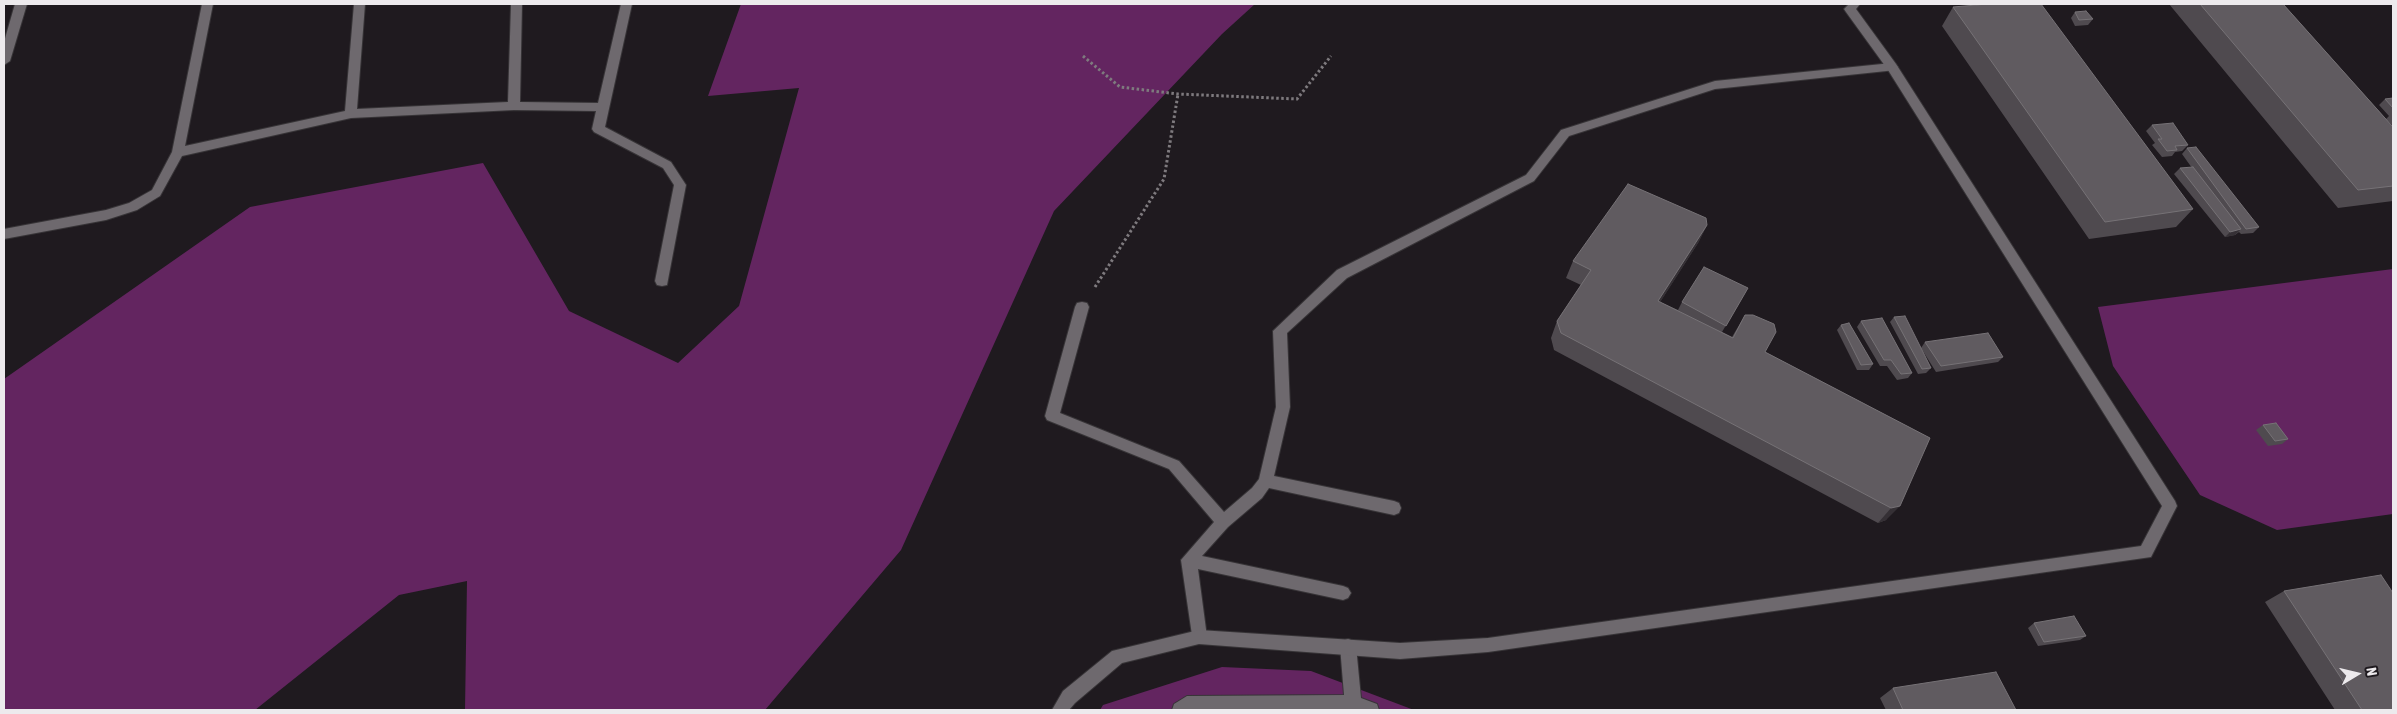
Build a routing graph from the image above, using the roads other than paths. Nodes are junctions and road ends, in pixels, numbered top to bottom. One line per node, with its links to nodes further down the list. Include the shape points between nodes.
1 (21, 4): 7 (street)
2 (207, 4): 12 (street)
3 (359, 4): 11 (street)
4 (516, 4): 9 (street)
5 (627, 4): 10 (street)
6 (1855, 4): 8 (street, via 1850,9)
7 (4, 61)
8 (1892, 67): 16 (street, via 1715,85 1565,133 1530,178 1342,274 1280,331 1283,407); 22 (street, via 2170,506 2146,552 1488,645 1400,651)
9 (514, 106): 10 (street); 11 (street)
10 (602, 107): 14 (street, via 598,129 668,165 680,185)
11 (351, 114): 12 (street)
12 (178, 152): 13 (street, via 156,193 133,207)
13 (4, 234)
14 (662, 281)
15 (1082, 307): 18 (street, via 1052,416 1174,465)
16 (1266, 481): 17 (street); 18 (street, via 1258,493)
17 (1394, 508)
18 (1223, 522): 19 (street)
19 (1189, 560): 20 (street); 21 (street)
20 (1343, 593)
21 (1199, 637): 22 (street); 24 (street, via 1118,656 1069,697)
22 (1348, 646): 23 (street)
23 (1353, 703): 25 (street, via 1187,704); 26 (street)
24 (1060, 710)
25 (1180, 710)
26 (1371, 710)

